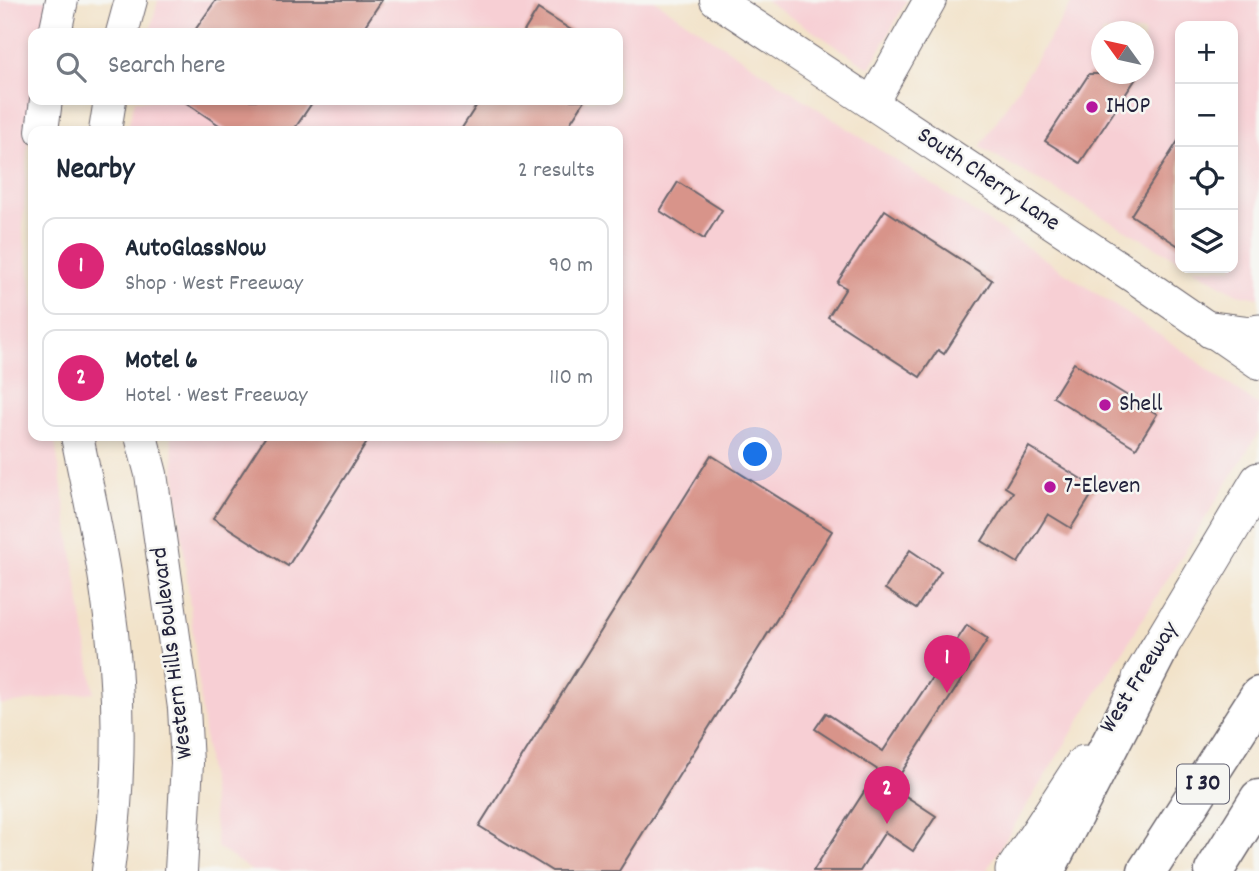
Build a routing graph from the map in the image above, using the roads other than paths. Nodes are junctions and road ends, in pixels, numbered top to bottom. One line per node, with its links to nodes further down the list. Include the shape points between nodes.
1 (62, 0): 5 (street)
2 (131, 0): 6 (street)
3 (716, 0): 7 (street, South Cherry Lane)
4 (930, 0): 7 (street)
5 (56, 28)
6 (123, 28)
7 (872, 103): 12 (street, South Cherry Lane)
8 (45, 105): 10 (street)
9 (109, 105): 11 (street)
10 (43, 126)
11 (106, 126)
12 (1212, 331): 13 (main road); 14 (street, South Cherry Lane)
13 (1259, 333)
14 (1259, 363)
15 (78, 441): 21 (street, via 107,594 118,709 116,815)
16 (142, 441): 22 (street, Western Hills Boulevard, via 184,708 187,763)
17 (1259, 481): 18 (main road, West Freeway)
18 (1158, 651): 23 (main road, West Freeway); 24 (highway)
19 (1259, 696): 25 (highway, I 30)
20 (1259, 799): 26 (highway, I 30)
21 (108, 871)
22 (181, 871)
23 (1014, 871)
24 (1045, 871)
25 (1147, 871)
26 (1214, 871)

